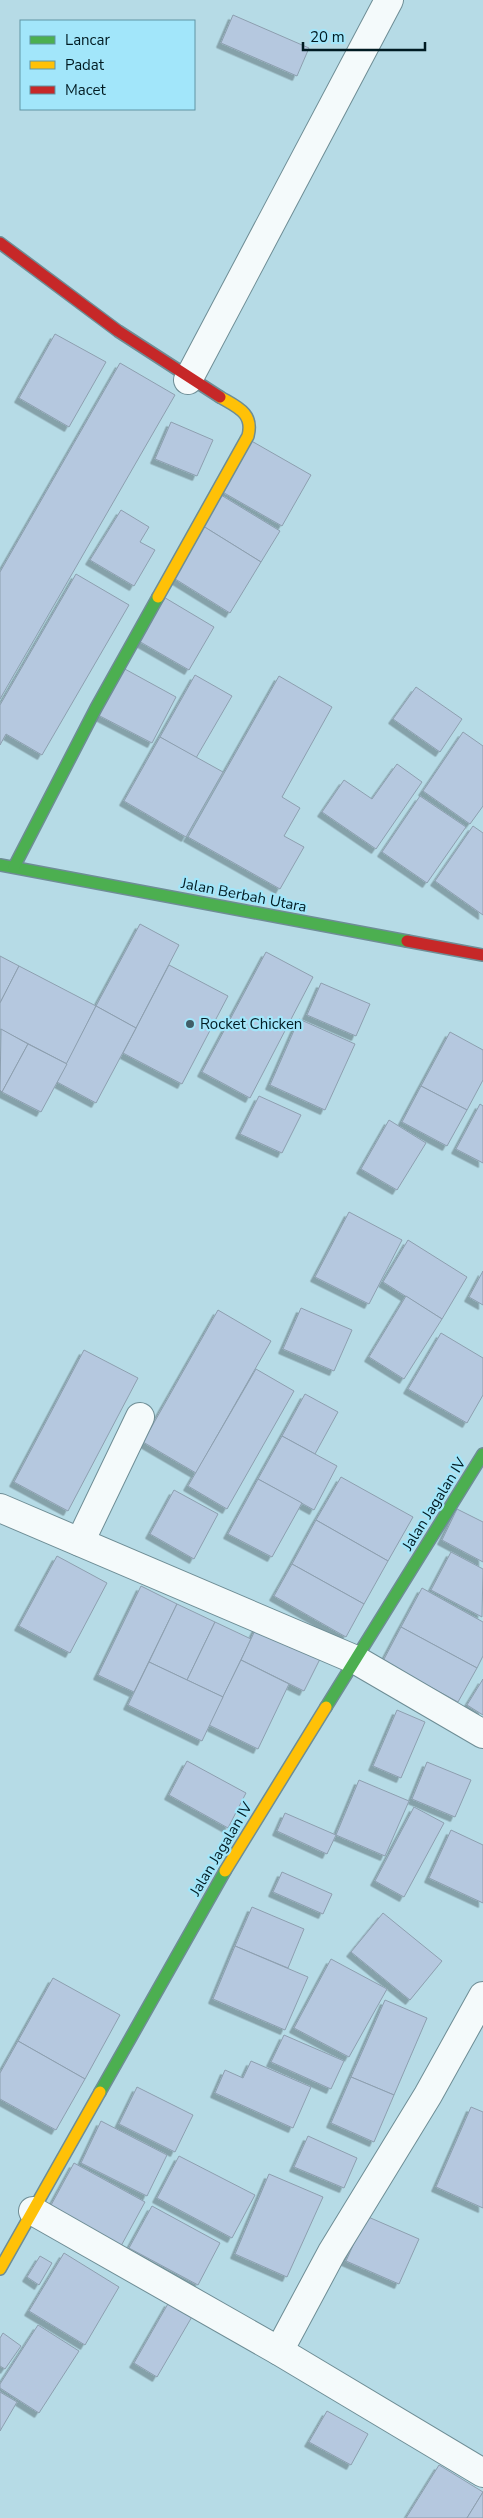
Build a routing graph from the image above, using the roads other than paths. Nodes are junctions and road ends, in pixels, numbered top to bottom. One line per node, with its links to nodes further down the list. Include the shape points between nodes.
1 (389, 0): 3 (street)
2 (0, 244): 3 (street)
3 (188, 380): 5 (street, via 243,411 251,426 248,436 96,708)
4 (0, 865): 5 (street, Jalan Berbah Utara)
5 (14, 868): 6 (street, Jalan Berbah Utara)
6 (483, 954)
7 (140, 1417): 10 (street)
8 (483, 1454): 11 (street, Jalan Jagalan IV)
9 (0, 1508): 10 (street)
10 (80, 1542): 11 (street)
11 (356, 1660): 12 (street); 14 (street, Jalan Jagalan IV, via 237,1850)
12 (483, 1734)
13 (483, 1996): 16 (street, via 428,2095 332,2252)
14 (33, 2211): 15 (street, Jalan Jagalan IV); 16 (street)
15 (0, 2269)
16 (279, 2351): 17 (street)
17 (483, 2473)

